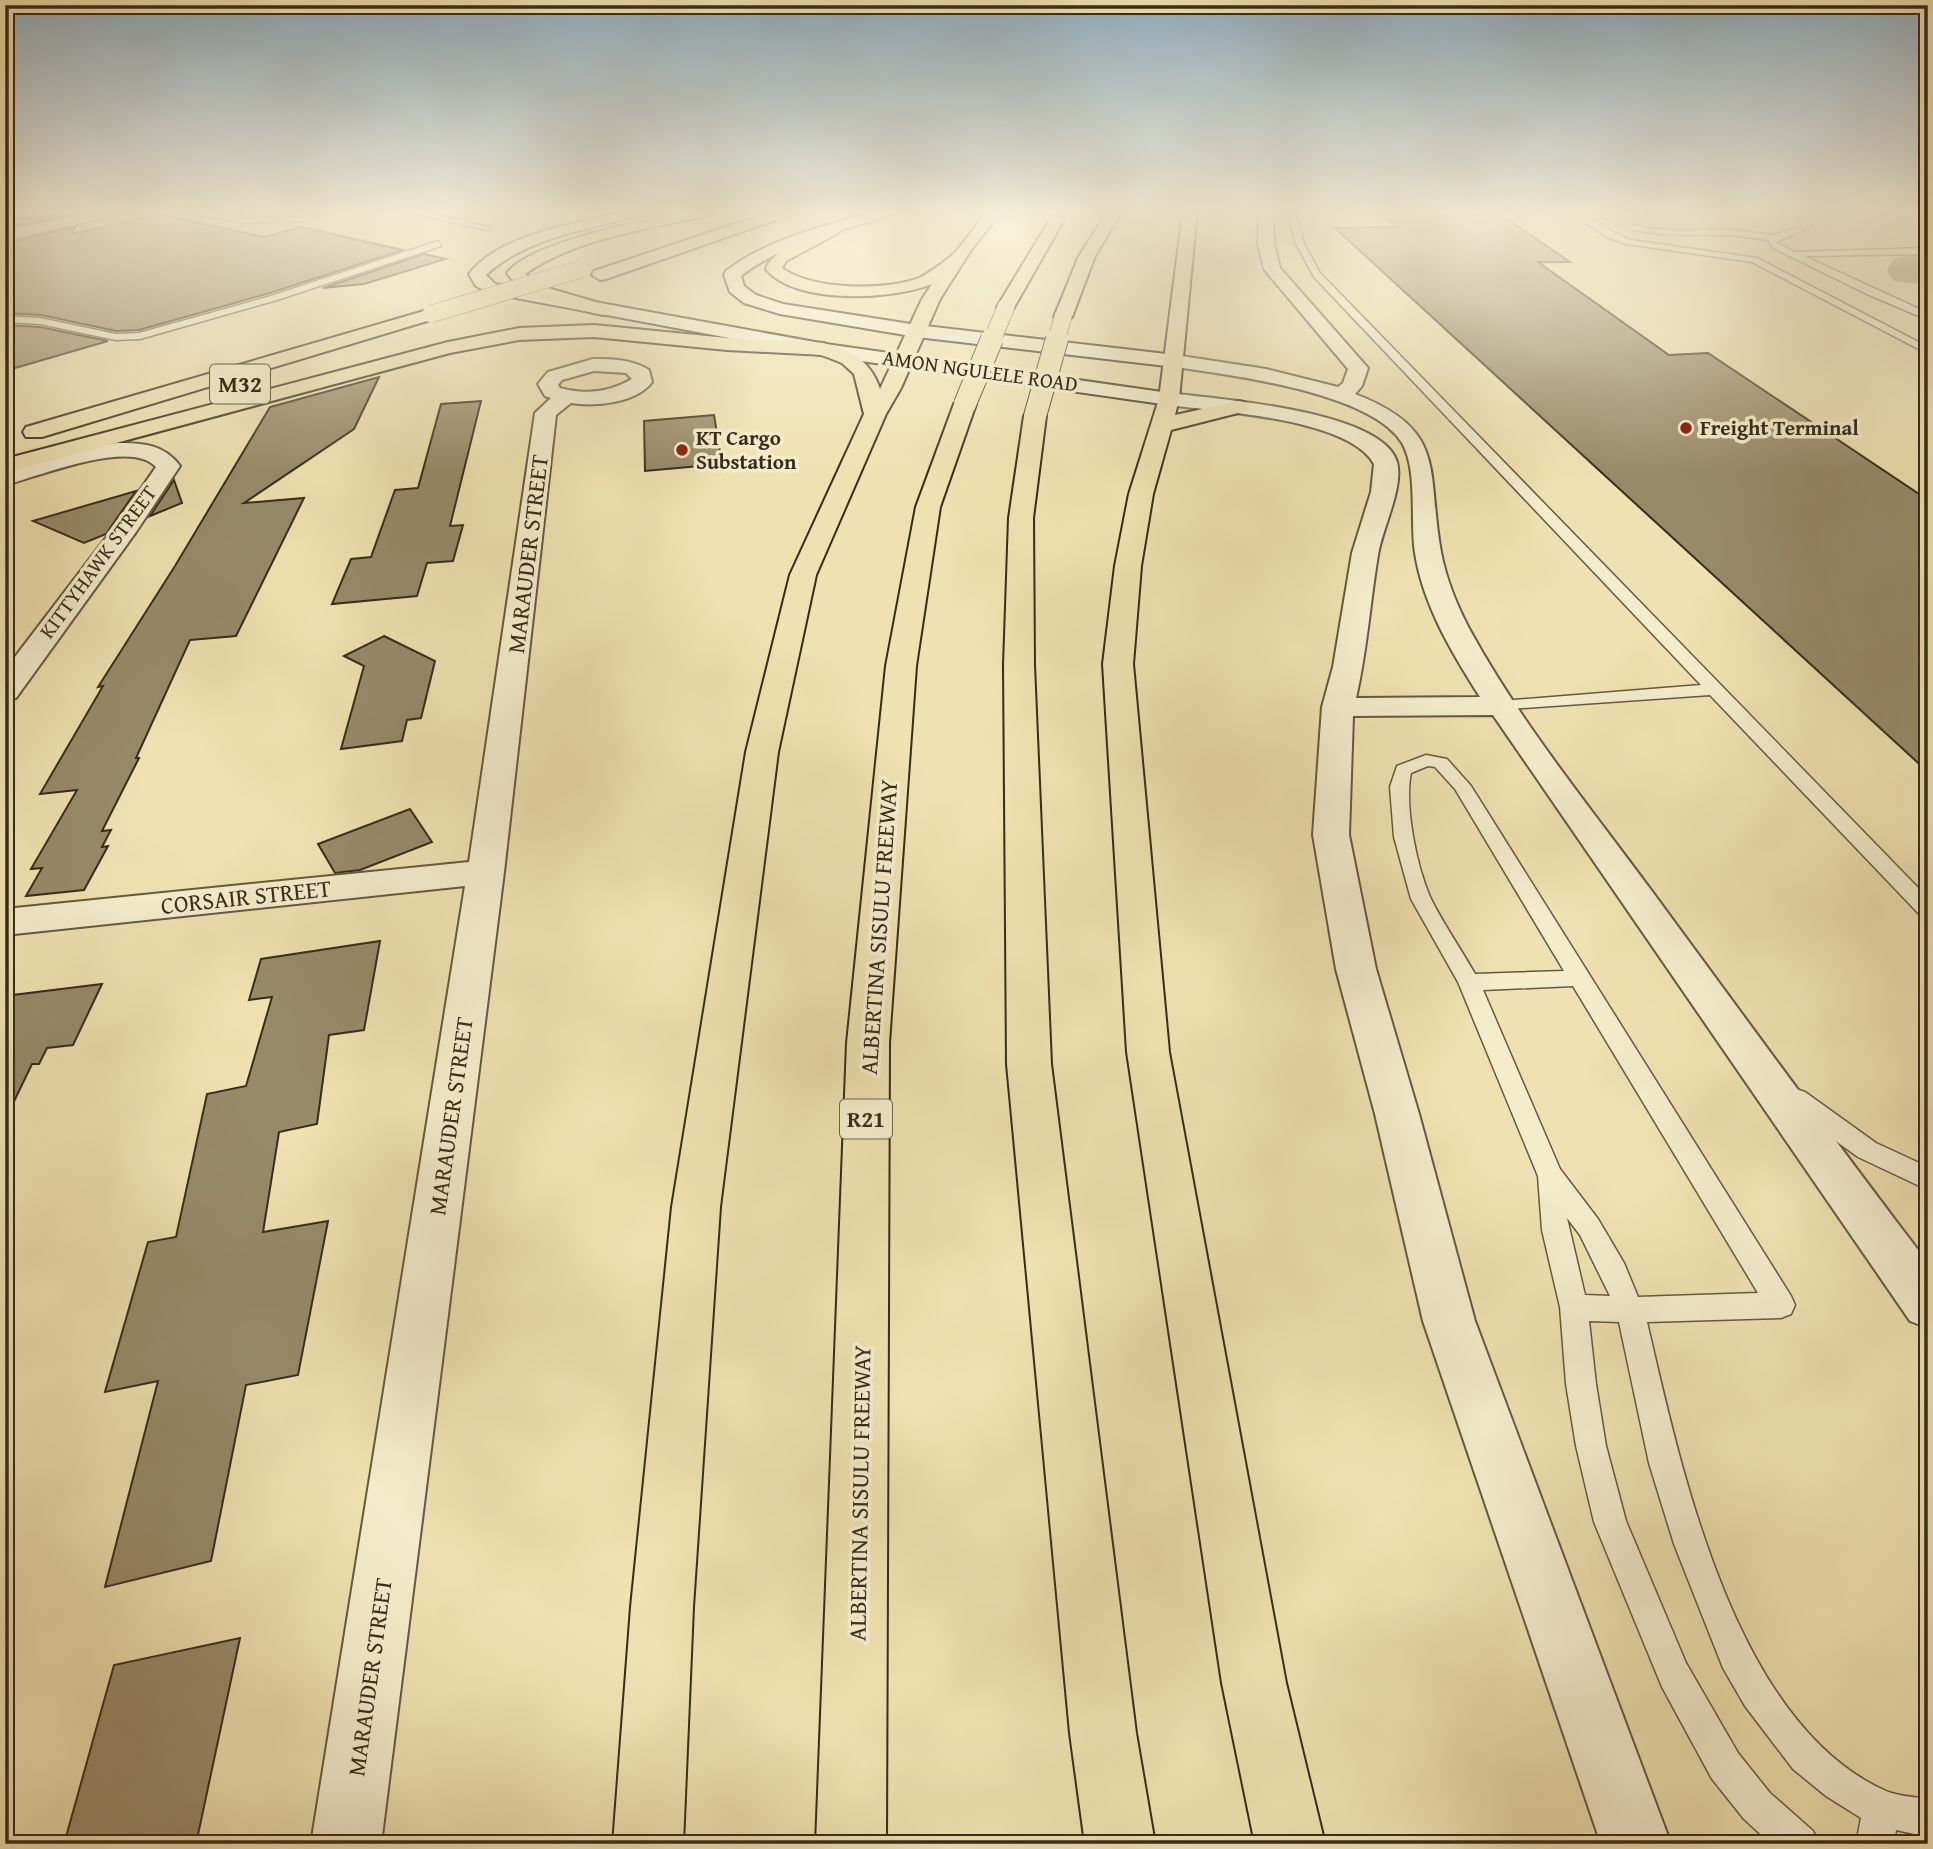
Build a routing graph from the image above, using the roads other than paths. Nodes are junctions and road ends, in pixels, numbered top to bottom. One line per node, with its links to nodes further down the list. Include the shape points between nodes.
1 (275, 297): 17 (lane, via 140,336 116,337 40,321)
2 (488, 297): 26 (main road, M32, bridge)
3 (531, 297): 27 (main road, M32)
4 (538, 297): 15 (street, AMON NGULELE ROAD)
5 (560, 297): 15 (main road)
6 (748, 297): 18 (street, AMON NGULELE ROAD, via 780,309)
7 (932, 297): 18 (main road)
8 (1012, 297): 50 (main road, ALBERTINA SISULU FREEWAY / R21, bridge, via 965,404 928,507 901,666 869,1029)
9 (1071, 297): 51 (main road, bridge, via 1035,416 1021,517 1019,665 1029,1064 1103,1733)
10 (1180, 297): 22 (main road)
11 (1297, 297): 23 (street, via 1358,368 1352,386)
12 (1339, 297): 31 (lane)
13 (1825, 297): 20 (lane)
14 (1886, 297): 16 (lane)
15 (603, 310): 19 (street, AMON NGULELE ROAD)
16 (1928, 317)
17 (5, 319)
18 (917, 331): 21 (main road); 22 (street, AMON NGULELE ROAD)
19 (825, 349): 21 (street, AMON NGULELE ROAD); 25 (main road, via 860,366 870,383); 28 (main road, via 594,331 519,334 448,348)
20 (1928, 351)
21 (901, 359): 22 (street, AMON NGULELE ROAD); 25 (main road)
22 (1168, 395): 23 (street, via 1264,376); 34 (street, via 1279,413 1350,432 1383,457 1383,492 1366,553); 52 (main road, via 1128,566 1118,664 1148,1052 1254,1683)
23 (1341, 395): 33 (street, via 1412,438 1422,476 1429,557 1454,625)
24 (566, 397): 35 (street, MARAUDER STREET, via 546,413)
25 (875, 414): 49 (main road, via 803,575 762,752 696,1207 662,1607)
26 (19, 436)
27 (5, 457)
28 (5, 466)
29 (5, 478): 30 (street, KITTYHAWK STREET, via 92,454 136,449 159,455 168,466 127,527)
30 (17, 659): 32 (street, KITTYHAWK STREET)
31 (1717, 689): 33 (lane); 36 (lane)
32 (5, 691)
33 (1501, 706): 34 (street); 40 (street)
34 (1338, 707): 53 (street, via 1331,835 1356,969 1448,1321)
35 (486, 872): 37 (street, CORSAIR STREET); 48 (street, MARAUDER STREET)
36 (1928, 911)
37 (5, 922)
38 (1578, 978): 39 (lane); 39 (lane, via 1451,771 1436,761 1417,762 1404,770 1399,787 1409,861 1421,899); 45 (lane, via 1781,1305)
39 (1469, 982): 41 (lane)
40 (1754, 1065): 42 (lane, via 1859,1144); 43 (street)
41 (1550, 1175): 44 (lane, via 1555,1230); 45 (lane, via 1589,1227)
42 (1928, 1178)
43 (1928, 1304)
44 (1574, 1307): 45 (lane); 54 (lane, via 1581,1384 1600,1485 1610,1522 1657,1636 1725,1766 1757,1805)
45 (1630, 1310): 47 (lane, via 1664,1463 1690,1544 1735,1656 1763,1704 1806,1756 1839,1783)
46 (1928, 1818): 47 (lane)
47 (1878, 1826)
48 (346, 1844)
49 (648, 1844)
50 (851, 1844)
51 (1121, 1844)
52 (1290, 1844)
53 (1636, 1844)
54 (1800, 1844)

